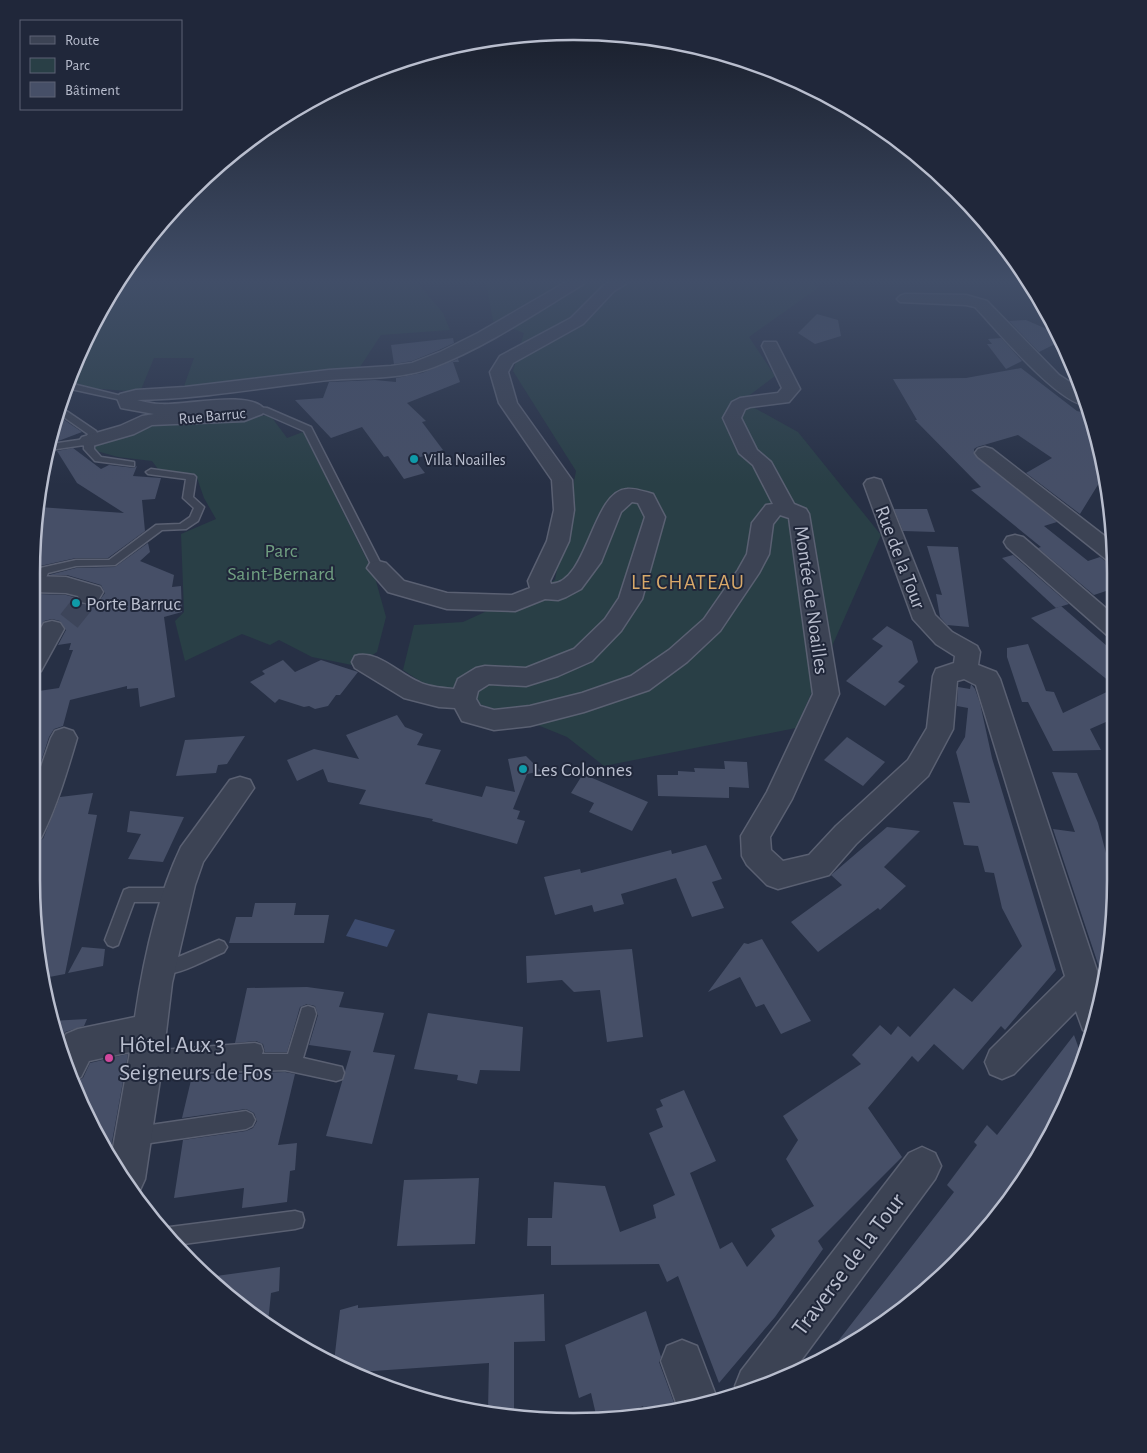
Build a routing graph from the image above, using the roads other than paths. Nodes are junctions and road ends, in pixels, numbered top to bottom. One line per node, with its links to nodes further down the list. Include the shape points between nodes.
1 (455, 350): 7 (street, via 427,364 401,372 330,375 203,392)
2 (525, 350): 22 (street, via 506,360 499,372 508,403 562,480 564,510 558,542 539,581)
3 (772, 350): 16 (street, via 790,389 783,398 746,402 738,406 732,418 749,453 761,462)
4 (1025, 350): 6 (street, via 1053,379)
5 (75, 385): 7 (lane)
6 (1076, 395)
7 (126, 398): 8 (street, Rue Barruc, via 127,404 161,410 242,405)
8 (256, 410): 10 (street, Rue Barruc, via 244,415 149,420); 19 (lane, via 264,410 308,429)
9 (65, 413): 10 (lane, via 93,433)
10 (89, 441): 11 (lane); 13 (lane, via 89,449 98,459)
11 (55, 447)
12 (985, 453): 18 (street)
13 (131, 464)
14 (151, 472): 20 (lane, via 191,477 188,498 199,507 194,519 182,526 160,527 111,563 76,563 44,570)
15 (874, 484): 28 (street, Rue de la Tour, via 925,619 944,638 968,652)
16 (786, 508): 28 (street, Montée de Noailles, via 799,514 803,531 826,694 778,799 755,836 757,856 778,876 818,866 846,835 918,768 940,729 945,676); 29 (street, Montée de Noailles, via 773,510 764,523 758,554 712,625 678,656 640,683 530,716 494,720 472,714)
17 (1015, 542): 24 (street)
18 (1106, 548)
19 (378, 568): 22 (street, via 396,587 447,601 516,603)
20 (40, 576)
21 (40, 584): 23 (street, via 66,585 92,592)
22 (543, 591): 29 (street, via 558,592 573,584 590,562 612,509 627,495 646,498 655,517 630,599 613,625 583,655 526,677 486,675 467,686)
23 (89, 596)
24 (1107, 622)
25 (51, 625): 26 (street)
26 (40, 648)
27 (364, 662): 29 (street, via 413,691)
28 (965, 669): 37 (street, via 987,679)
29 (463, 699)
30 (64, 738): 32 (street)
31 (240, 788): 33 (street, via 191,856)
32 (40, 806)
33 (177, 895): 34 (lane, via 129,895); 36 (street)
34 (113, 940)
35 (219, 947): 36 (lane, via 171,967)
36 (160, 968): 41 (street)
37 (1084, 980): 38 (street); 43 (street)
38 (1092, 1005)
39 (308, 1014): 44 (lane)
40 (255, 1051): 41 (lane)
41 (147, 1052): 42 (street, via 78,1046); 44 (lane); 47 (street)
42 (71, 1060)
43 (1002, 1062)
44 (293, 1064): 45 (lane)
45 (336, 1073)
46 (246, 1120): 47 (lane)
47 (132, 1137): 49 (street)
48 (922, 1166): 53 (street, Traverse de la Tour)
49 (127, 1171)
50 (295, 1220): 51 (lane)
51 (176, 1235)
52 (682, 1361): 54 (street)
53 (762, 1378)
54 (696, 1399)

